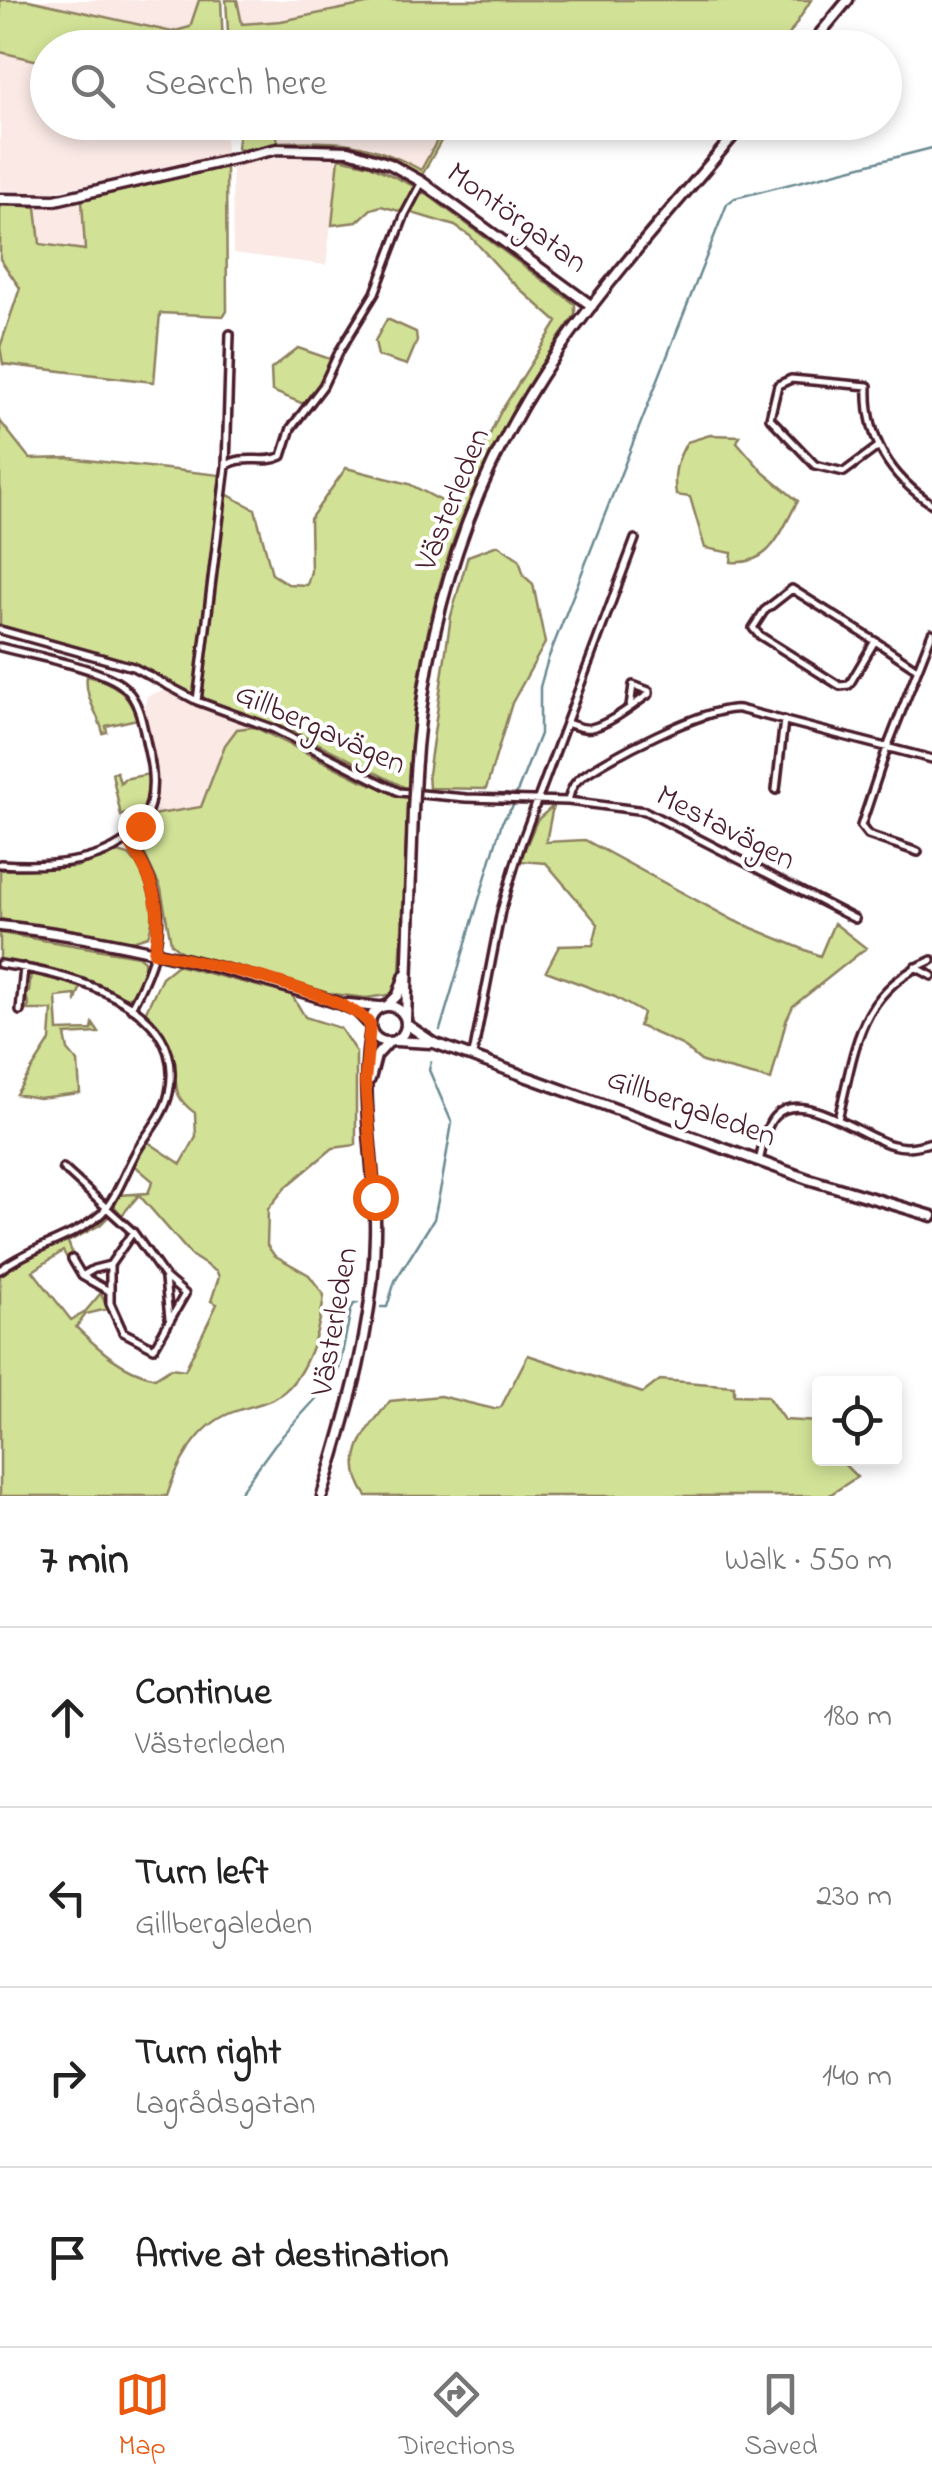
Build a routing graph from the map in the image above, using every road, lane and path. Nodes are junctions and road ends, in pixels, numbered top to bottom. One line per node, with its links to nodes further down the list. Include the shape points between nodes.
1 (848, 0): 2 (main road)
2 (823, 30)
3 (731, 140): 6 (main road, Västerleden)
4 (422, 182): 5 (main road, Montörgatan, via 358,153 294,148 56,200); 6 (main road, Montörgatan); 9 (street, via 375,293 330,376 290,428 282,456)
5 (0, 198)
6 (592, 306): 36 (main road, Västerleden, bridge, via 523,404 466,524 444,589 418,721)
7 (230, 334): 9 (street)
8 (878, 446): 8 (street, via 868,386 791,379 778,385 770,418 818,467 844,472); 10 (street, via 902,480)
9 (226, 466): 17 (street)
10 (932, 504)
11 (635, 539): 20 (street)
12 (0, 630): 17 (street, Gillbergavägen, via 133,668)
13 (932, 633): 16 (street)
14 (875, 641): 14 (street, via 845,687 753,628 792,589); 16 (street)
15 (0, 648): 26 (street, via 104,675 132,696 154,782 148,810)
16 (918, 670): 21 (street)
17 (197, 701): 25 (street, Gillbergavägen, via 274,730 400,792)
18 (630, 707): 18 (street, via 650,694 646,688 632,686); 20 (street, via 590,728)
19 (784, 720): 21 (street); 23 (street); 24 (street, via 731,708 700,714 580,778)
20 (566, 723): 25 (street)
21 (887, 748): 22 (street); 27 (street, via 862,826 868,835)
22 (932, 758)
23 (776, 790)
24 (568, 800): 25 (street, Gillbergavägen); 29 (street, Mestavägen, via 646,812)
25 (537, 801): 46 (street, via 501,912)
26 (128, 840): 28 (street, via 86,860); 31 (street, via 157,898)
27 (918, 852)
28 (0, 864)
29 (855, 919)
30 (0, 926): 31 (main road)
31 (154, 952): 38 (main road); 40 (street)
32 (932, 960): 35 (street)
33 (0, 964): 34 (street)
34 (24, 967): 40 (street, via 85,982); 41 (street)
35 (915, 967): 37 (street); 48 (street, via 890,984 868,1013)
36 (406, 975): 39 (main road, Västerleden); 42 (main road, Västerleden)
37 (932, 976)
38 (338, 1003): 39 (main road); 43 (main road, via 356,1010)
39 (384, 1007): 42 (main road, via 400,1011); 43 (main road, via 372,1014)
40 (131, 1008): 52 (street, via 163,1043 169,1092)
41 (20, 1011)
42 (406, 1022): 44 (main road); 45 (main road, Gillbergaleden)
43 (370, 1027): 44 (main road, via 376,1039); 47 (main road, Västerleden)
44 (393, 1042): 45 (main road, Gillbergaleden); 47 (main road, Västerleden, via 376,1056)
45 (434, 1042): 46 (main road, Gillbergaleden)
46 (473, 1055): 50 (main road, Gillbergaleden)
47 (366, 1093): 62 (main road, Västerleden, via 376,1216 372,1293)
48 (838, 1119): 49 (street, via 896,1146); 50 (street, via 800,1107 781,1111)
49 (932, 1142)
50 (758, 1161): 53 (main road, Gillbergaleden)
51 (63, 1168): 52 (street)
52 (107, 1206): 54 (street); 57 (street, via 85,1225)
53 (932, 1216)
54 (133, 1232): 56 (street); 59 (street)
55 (72, 1259): 58 (street)
56 (110, 1265): 58 (street); 60 (street)
57 (0, 1270)
58 (82, 1276): 60 (street)
59 (165, 1277): 61 (street); 61 (street, via 186,1297)
60 (109, 1291): 61 (street, via 118,1326 150,1347 157,1346)
61 (169, 1320)
62 (322, 1496)

